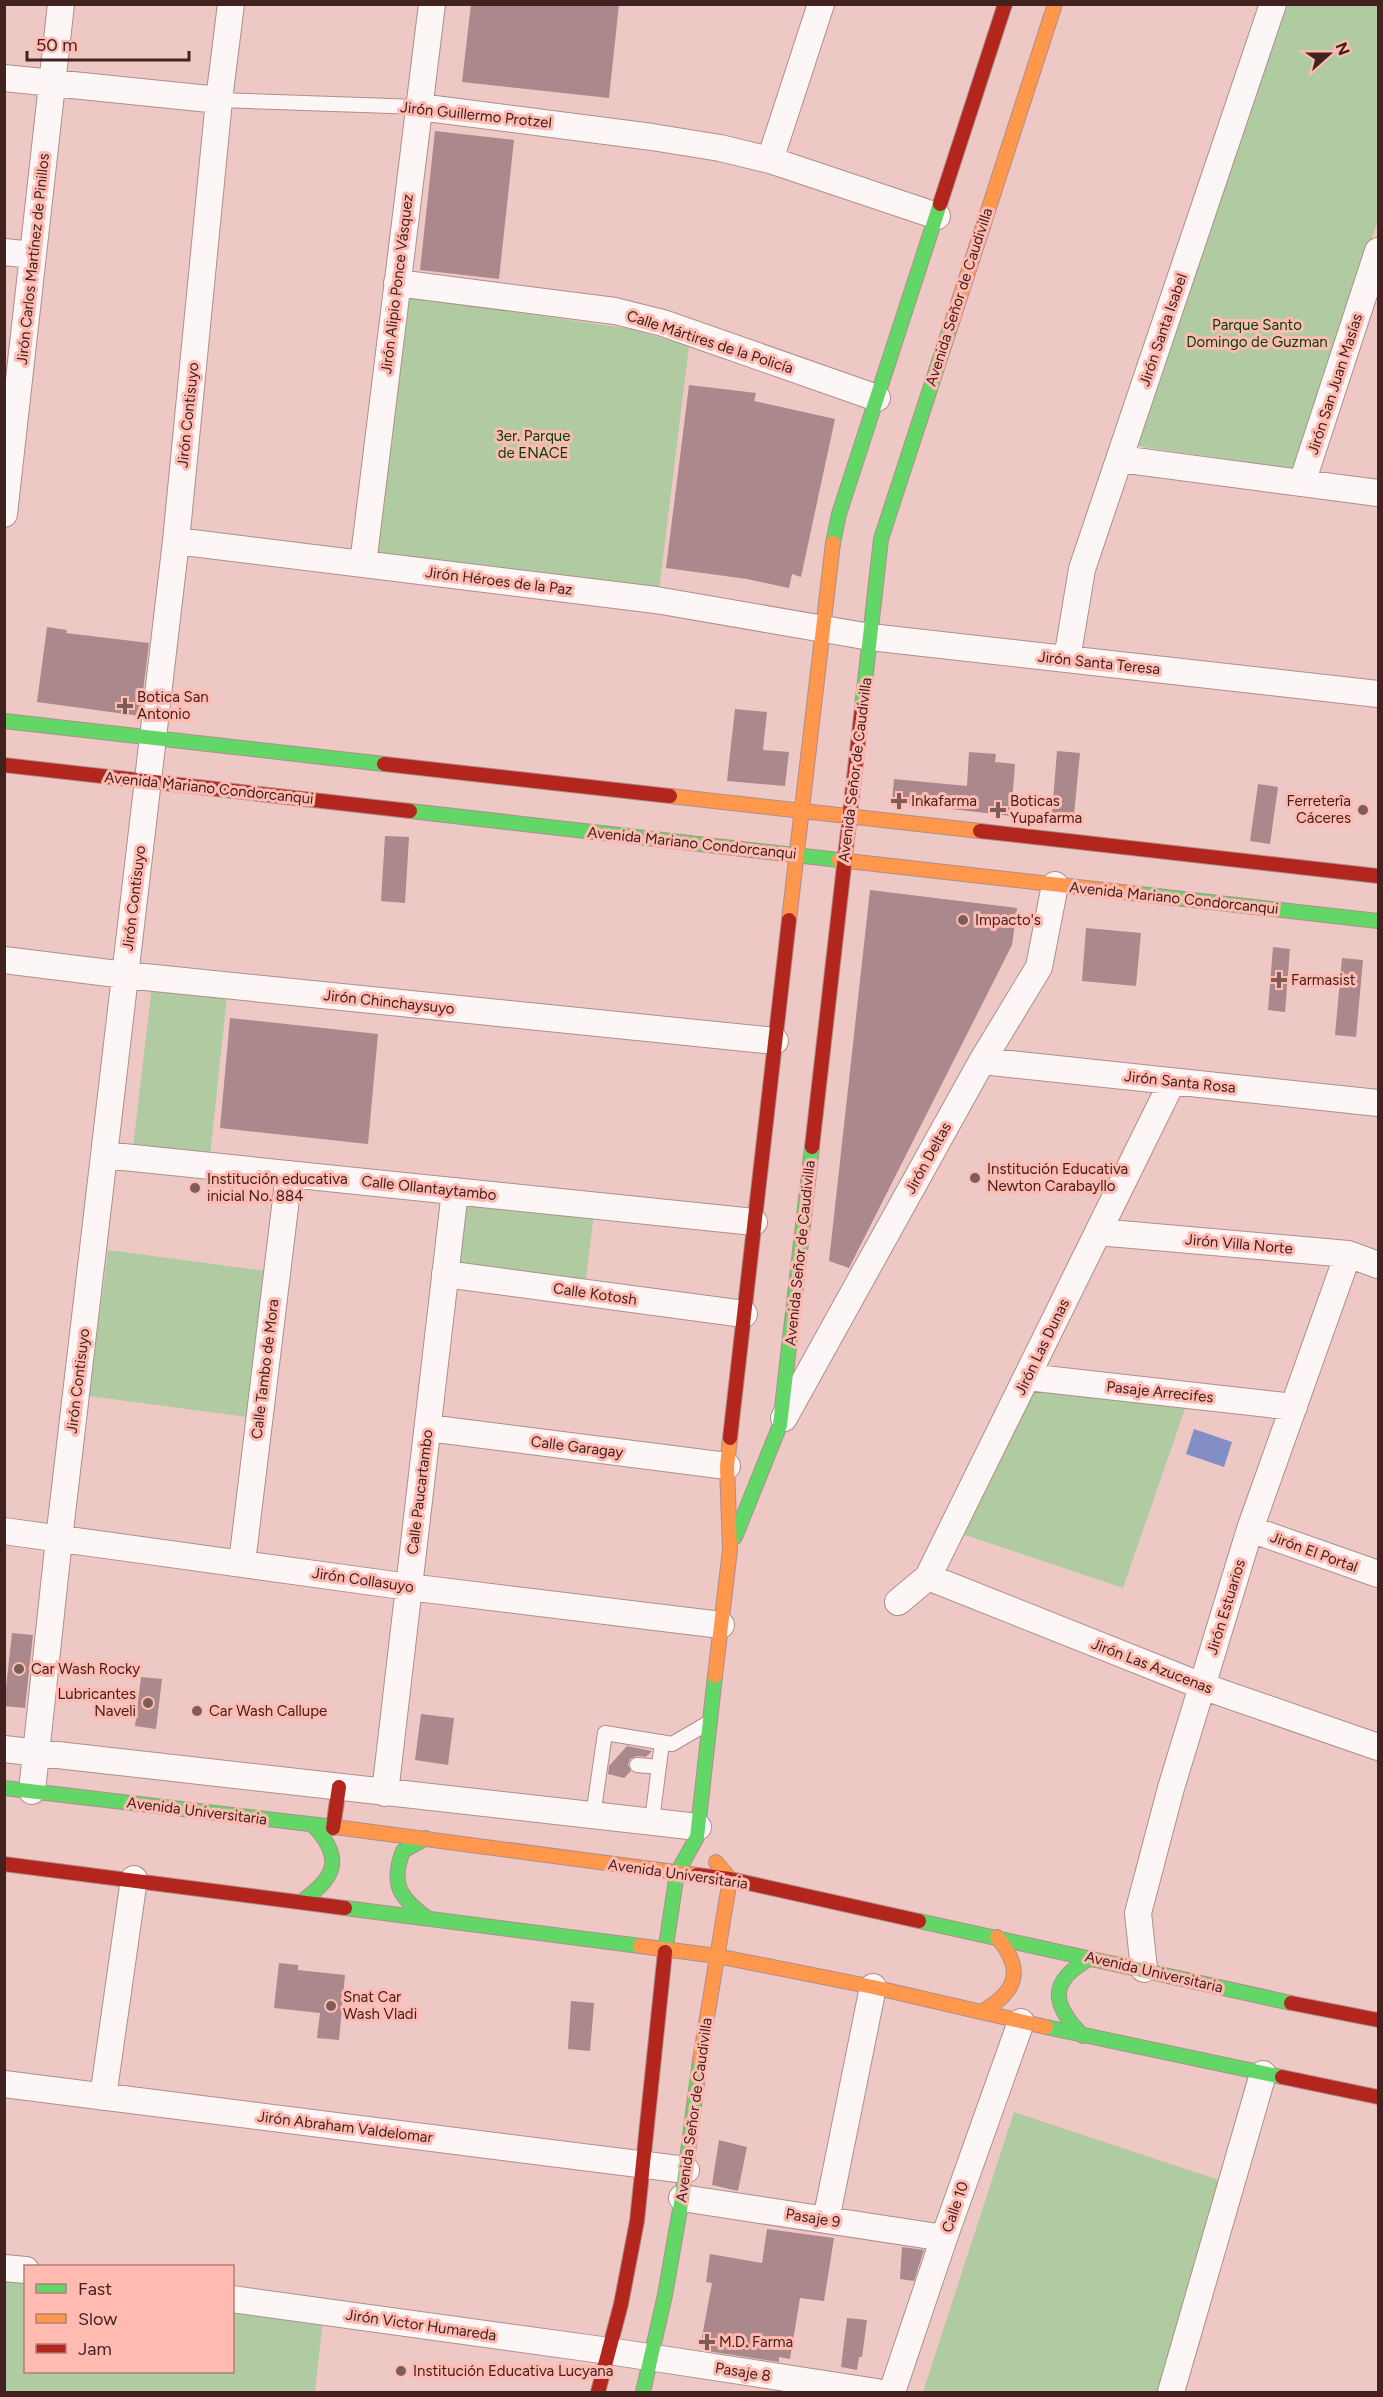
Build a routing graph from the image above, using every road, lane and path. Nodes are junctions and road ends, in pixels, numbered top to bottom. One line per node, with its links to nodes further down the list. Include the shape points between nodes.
1 (61, 4): 9 (street, Jirón Carlos Martínez de Pinillos)
2 (231, 4): 10 (street, Jirón Contisuyo)
3 (432, 4): 11 (street, Jirón Alipio Ponce Vásquez)
4 (821, 4): 12 (street)
5 (1005, 4): 13 (main road, Avenida Señor de Caudivilla)
6 (1055, 4): 26 (main road, Avenida Señor de Caudivilla, via 886,521)
7 (1273, 4): 19 (street, Jirón Santa Isabel)
8 (4, 78): 9 (street, Jirón Guillermo Protzel)
9 (53, 83): 10 (street, Jirón Guillermo Protzel); 16 (street, Jirón Carlos Martínez de Pinillos)
10 (219, 100): 11 (lane, Jirón Guillermo Protzel); 23 (street, Jirón Contisuyo)
11 (419, 107): 12 (street, Jirón Guillermo Protzel, via 652,137); 17 (street, Jirón Alipio Ponce Vásquez)
12 (770, 160): 13 (street, Jirón Guillermo Protzel)
13 (937, 216): 18 (main road, Avenida Señor de Caudivilla)
14 (1378, 251): 20 (street, Jirón San Juan Masías)
15 (4, 252): 16 (street)
16 (33, 255): 22 (street, Jirón Carlos Martínez de Pinillos)
17 (397, 283): 18 (street, Calle Mártires de la Policía, via 615,311 663,323); 24 (street, Jirón Alipio Ponce Vásquez)
18 (877, 398): 25 (main road, Avenida Señor de Caudivilla, via 833,539)
19 (1120, 459): 20 (street); 27 (street, Jirón Santa Isabel, via 1082,569)
20 (1302, 483): 21 (street)
21 (1378, 493)
22 (4, 514)
23 (176, 540): 24 (street, Jirón Héroes de la Paz); 30 (street, Jirón Contisuyo)
24 (363, 564): 25 (street, Jirón Héroes de la Paz, via 656,600)
25 (821, 627): 26 (street, Jirón Santa Teresa); 33 (main road, Avenida Señor de Caudivilla)
26 (870, 637): 27 (street, Jirón Santa Teresa); 34 (main road, Avenida Señor de Caudivilla)
27 (1067, 659): 28 (street, Jirón Santa Teresa)
28 (1378, 694)
29 (4, 720): 30 (main road)
30 (154, 737): 32 (street, Jirón Contisuyo); 33 (main road)
31 (4, 765): 32 (main road, Avenida Mariano Condorcanqui)
32 (148, 782): 35 (main road, Avenida Mariano Condorcanqui); 41 (street, Jirón Contisuyo)
33 (801, 810): 34 (main road); 35 (main road, Avenida Señor de Caudivilla)
34 (849, 815): 36 (main road, Avenida Señor de Caudivilla); 37 (main road)
35 (796, 854): 36 (main road, Avenida Mariano Condorcanqui); 42 (main road, Avenida Señor de Caudivilla)
36 (844, 860): 38 (main road, Avenida Mariano Condorcanqui); 57 (main road, Avenida Señor de Caudivilla)
37 (1378, 876)
38 (1055, 885): 39 (main road, Avenida Mariano Condorcanqui); 43 (street, Jirón Deltas, via 1039,967)
39 (1378, 921)
40 (4, 960): 41 (street, Jirón Chinchaysuyo)
41 (125, 975): 42 (street, Jirón Chinchaysuyo); 46 (street, Jirón Contisuyo)
42 (775, 1041): 49 (main road, Avenida Señor de Caudivilla)
43 (982, 1061): 44 (street, Jirón Santa Rosa); 57 (street, Jirón Deltas)
44 (1172, 1082): 45 (street, Jirón Santa Rosa); 50 (street, Jirón Las Dunas)
45 (1378, 1103)
46 (104, 1155): 47 (street, Calle Ollantaytambo); 62 (street, Jirón Contisuyo)
47 (289, 1174): 48 (street, Calle Ollantaytambo); 64 (street, Calle Tambo de Mora)
48 (455, 1191): 49 (street, Calle Ollantaytambo); 53 (street, Calle Paucartambo)
49 (754, 1222): 54 (main road, Avenida Señor de Caudivilla)
50 (1098, 1232): 51 (street, Jirón Villa Norte); 55 (street, Jirón Las Dunas)
51 (1348, 1254): 52 (street, Jirón Villa Norte); 56 (street, Jirón Estuarios)
52 (1378, 1265)
53 (445, 1274): 54 (street, Calle Kotosh); 58 (street, Calle Paucartambo)
54 (744, 1314): 59 (main road, Avenida Señor de Caudivilla)
55 (1027, 1377): 56 (street, Pasaje Arrecifes); 66 (street, Jirón Las Dunas)
56 (1294, 1407): 60 (street, Jirón Estuarios)
57 (780, 1425): 63 (main road, Avenida Señor de Caudivilla)
58 (428, 1428): 59 (street, Calle Garagay); 67 (street, Calle Paucartambo)
59 (727, 1466): 63 (main road, Avenida Señor de Caudivilla)
60 (1250, 1529): 65 (street, Jirón El Portal); 70 (street, Jirón Estuarios)
61 (4, 1532): 62 (street, Jirón Collasuyo)
62 (59, 1539): 64 (street, Jirón Collasuyo); 75 (street, Jirón Contisuyo)
63 (730, 1550): 69 (main road, Avenida Señor de Caudivilla)
64 (242, 1563): 67 (street, Jirón Collasuyo)
65 (1378, 1575)
66 (928, 1577): 68 (street, Jirón Las Dunas); 70 (street, Jirón Las Azucenas)
67 (409, 1587): 69 (street, Jirón Collasuyo); 81 (street, Calle Paucartambo)
68 (898, 1602)
69 (721, 1625): 71 (main road, Avenida Señor de Caudivilla)
70 (1202, 1686): 73 (street, Jirón Las Azucenas); 98 (street, Jirón Estuarios, via 1138,1912)
71 (710, 1722): 72 (lane, via 672,1744); 87 (main road, Avenida Señor de Caudivilla)
72 (662, 1742): 77 (lane); 82 (lane, via 605,1733 608,1760)
73 (1378, 1747)
74 (4, 1749): 75 (street)
75 (36, 1754): 78 (street); 80 (street, Jirón Contisuyo)
76 (637, 1765): 77 (lane)
77 (659, 1767): 83 (lane)
78 (339, 1787): 81 (street); 85 (main road)
79 (4, 1788): 80 (main road, Avenida Universitaria)
80 (32, 1791): 84 (main road, Avenida Universitaria)
81 (386, 1793): 82 (street)
82 (593, 1816): 83 (street)
83 (652, 1821): 87 (street)
84 (313, 1826): 85 (main road, Avenida Universitaria); 92 (main road, via 331,1847 332,1870 328,1882)
85 (333, 1828): 86 (main road, Avenida Universitaria)
86 (426, 1838): 89 (main road, Avenida Universitaria); 93 (main road, via 403,1851 395,1873 402,1897)
87 (702, 1841): 89 (main road, Avenida Señor de Caudivilla); 91 (main road)
88 (4, 1864): 90 (main road)
89 (677, 1874): 91 (main road, Avenida Universitaria); 95 (main road, Avenida Señor de Caudivilla)
90 (134, 1879): 92 (main road); 106 (street)
91 (729, 1879): 94 (main road, Avenida Universitaria); 96 (main road, Avenida Señor de Caudivilla)
92 (302, 1901): 93 (main road)
93 (427, 1918): 95 (main road)
94 (997, 1937): 97 (main road, Avenida Universitaria); 100 (main road, via 1013,1959 1012,1983 996,2005)
95 (665, 1950): 96 (main road); 108 (main road, Avenida Señor de Caudivilla)
96 (717, 1956): 99 (main road); 109 (main road, Avenida Señor de Caudivilla)
97 (1091, 1958): 98 (main road, Avenida Universitaria); 103 (main road, via 1066,1972 1058,1994 1065,2018)
98 (1144, 1969): 101 (main road, Avenida Universitaria)
99 (873, 1987): 100 (main road); 111 (street)
100 (981, 2013): 102 (main road)
101 (1378, 2020)
102 (1022, 2022): 103 (main road); 112 (street, Calle 10)
103 (1083, 2036): 104 (main road)
104 (1263, 2074): 107 (main road); 122 (street)
105 (4, 2084): 106 (street, Jirón Abraham Valdelomar)
106 (103, 2097): 108 (street, Jirón Abraham Valdelomar)
107 (1378, 2097)
108 (644, 2164): 109 (street, Jirón Abraham Valdelomar); 116 (main road, Avenida Señor de Caudivilla, via 642,2221)
109 (686, 2170): 110 (main road, Avenida Señor de Caudivilla)
110 (682, 2198): 111 (street, Pasaje 9); 117 (main road, Avenida Señor de Caudivilla, via 673,2226)
111 (826, 2220): 112 (street, Pasaje 9)
112 (944, 2238): 121 (street, Calle 10)
113 (4, 2268): 114 (street)
114 (24, 2270)
115 (234, 2299): 116 (street, Jirón Victor Humareda)
116 (609, 2351): 117 (street, Pasaje 8); 118 (main road, Avenida Señor de Caudivilla)
117 (652, 2358): 119 (main road, Avenida Señor de Caudivilla); 120 (street, Pasaje 8)
118 (598, 2392)
119 (643, 2392)
120 (877, 2392)
121 (892, 2392)
122 (1171, 2392)

